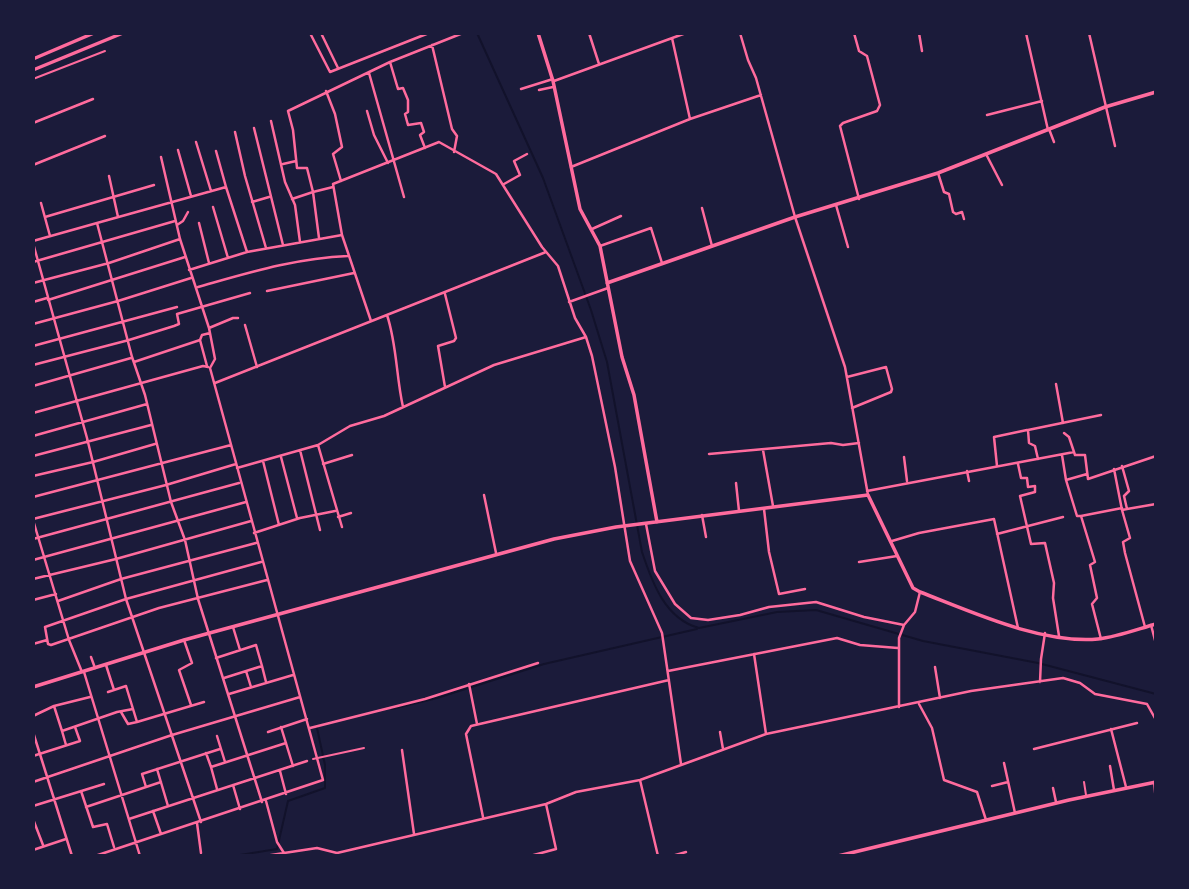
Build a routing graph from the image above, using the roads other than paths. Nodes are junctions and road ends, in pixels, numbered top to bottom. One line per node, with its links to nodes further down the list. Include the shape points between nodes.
1 (94, 33): 19 (street)
2 (123, 33): 23 (street)
3 (310, 33): 22 (street, via 330,72)
4 (321, 33): 22 (street)
5 (429, 33): 22 (street)
6 (463, 33): 16 (street)
7 (538, 33): 26 (street)
8 (589, 33): 21 (street)
9 (686, 33): 15 (street)
10 (740, 33): 32 (street)
11 (854, 33): 76 (street, via 859,51 867,56 880,105 840,127)
12 (919, 33): 18 (street)
13 (1026, 33): 34 (street)
14 (1089, 33): 35 (street)
15 (672, 38): 21 (street); 38 (street)
16 (432, 45): 20 (street); 51 (street, via 457,136)
17 (106, 51): 25 (street)
18 (922, 51)
19 (33, 59)
20 (390, 62): 24 (street); 48 (street, via 398,88 403,88 408,100 408,125 421,123)
21 (599, 64): 26 (street)
22 (338, 69)
23 (33, 70)
24 (369, 73): 30 (street); 55 (street)
25 (33, 79)
26 (553, 80): 27 (street); 28 (street)
27 (555, 87): 29 (street); 60 (street)
28 (521, 89)
29 (539, 90)
30 (327, 91): 56 (street, via 288,111); 63 (street, via 342,148 333,154)
31 (1156, 92): 35 (street)
32 (761, 95): 38 (street); 87 (street)
33 (93, 99): 40 (street)
34 (1042, 101): 37 (street); 42 (street)
35 (1105, 107): 42 (street); 47 (street)
36 (367, 111): 57 (street)
37 (987, 115)
38 (690, 119): 60 (street)
39 (271, 121): 58 (street)
40 (33, 123)
41 (254, 128): 73 (street)
42 (1048, 129): 46 (street); 52 (street)
43 (235, 132): 78 (street)
44 (106, 136): 59 (street)
45 (196, 142): 69 (street)
46 (1054, 142)
47 (1115, 146)
48 (425, 148): 51 (street, via 439,142); 55 (street)
49 (178, 150): 72 (street)
50 (216, 151): 68 (street)
51 (454, 152): 64 (street, via 492,171)
52 (986, 154): 61 (street); 66 (street)
53 (527, 155): 64 (street, via 514,161 520,175)
54 (160, 157): 77 (street)
55 (393, 161): 57 (street); 74 (street)
56 (296, 162): 58 (street); 70 (street, via 297,169 307,168)
57 (388, 163): 63 (street)
58 (281, 164): 75 (street)
59 (33, 165)
60 (570, 168): 92 (street, via 579,209)
61 (938, 173): 76 (street); 88 (street, via 953,212 962,212)
62 (109, 176): 71 (street)
63 (341, 181): 67 (street)
64 (504, 184): 106 (street)
65 (154, 185): 71 (street)
66 (1002, 185)
67 (333, 187): 70 (street); 93 (street)
68 (227, 188): 69 (street); 105 (street)
69 (211, 191): 72 (street)
70 (313, 192): 75 (street); 96 (street)
71 (113, 196): 84 (street); 86 (street)
72 (191, 196): 77 (street)
73 (270, 196): 78 (street); 100 (street)
74 (404, 197)
75 (292, 199): 98 (street)
76 (859, 199): 80 (street)
77 (172, 201): 84 (street); 90 (street)
78 (252, 202): 104 (street)
79 (41, 204): 86 (street)
80 (836, 205): 87 (street); 103 (street)
81 (213, 208): 109 (street)
82 (702, 208): 102 (street)
83 (188, 212): 90 (street)
84 (118, 216): 89 (street)
85 (621, 216): 92 (street)
86 (45, 217): 94 (street)
87 (795, 217): 102 (street); 152 (street)
88 (964, 219)
89 (97, 223): 94 (street); 99 (street)
90 (176, 223): 95 (street); 99 (street)
91 (199, 223): 112 (street)
92 (592, 229): 101 (street)
93 (342, 235): 96 (street); 107 (street)
94 (50, 236): 97 (street)
95 (180, 239): 108 (street); 111 (street)
96 (319, 239): 98 (street)
97 (33, 242): 110 (street)
98 (300, 242): 100 (street)
99 (103, 243): 110 (street); 111 (street)
100 (283, 245): 104 (street)
101 (600, 246): 113 (street, via 651,228); 120 (street)
102 (712, 246): 113 (street)
103 (848, 247)
104 (266, 248): 105 (street)
105 (247, 252): 109 (street)
106 (546, 252): 124 (street); 128 (street, via 558,266)
107 (348, 256): 115 (street); 121 (street, via 304,260)
108 (186, 257): 114 (street); 118 (street)
109 (228, 258): 112 (street)
110 (35, 262): 117 (street)
111 (109, 263): 117 (street); 118 (street)
112 (209, 263): 114 (street)
113 (662, 263): 120 (street)
114 (189, 270): 116 (street)
115 (354, 273): 122 (street); 134 (street)
116 (192, 277): 121 (street); 126 (street)
117 (43, 280): 119 (street); 125 (street)
118 (113, 280): 125 (street); 126 (street)
119 (33, 283)
120 (608, 286): 128 (street); 229 (street)
121 (196, 288): 130 (street)
122 (267, 291)
123 (250, 293): 130 (street)
124 (445, 293): 131 (street); 157 (street, via 456,338 437,348)
125 (48, 299): 127 (street); 132 (street)
126 (118, 301): 132 (street); 135 (street)
127 (33, 302)
128 (569, 302): 140 (street)
129 (177, 307): 135 (street)
130 (202, 308): 138 (street); 142 (street, via 177,314 178,324)
131 (387, 315): 134 (street); 160 (street)
132 (53, 318): 136 (street); 141 (street)
133 (237, 318): 138 (street)
134 (371, 321): 150 (street)
135 (124, 322): 141 (street); 142 (street)
136 (33, 324)
137 (245, 325): 150 (street)
138 (209, 328): 139 (street)
139 (209, 333): 143 (street); 149 (street, via 215,359)
140 (586, 337): 157 (street, via 494,365); 233 (street)
141 (59, 340): 144 (street); 145 (street)
142 (129, 340): 145 (street); 146 (street)
143 (200, 340): 147 (street); 149 (street)
144 (33, 346)
145 (64, 357): 148 (street); 151 (street)
146 (132, 357): 147 (street); 151 (street)
147 (134, 362): 153 (street)
148 (33, 365)
149 (208, 367): 153 (street); 154 (street)
150 (257, 367): 154 (street)
151 (70, 376): 156 (street); 158 (street)
152 (846, 377): 161 (street); 161 (street, via 885,367 892,389)
153 (142, 383): 158 (street); 159 (street)
154 (215, 383): 173 (street)
155 (1056, 384): 165 (street)
156 (33, 386)
157 (445, 387): 160 (street)
158 (77, 402): 162 (street); 164 (street)
159 (147, 404): 164 (street); 166 (street)
160 (403, 407): 174 (street, via 350,426)
161 (852, 408): 171 (street)
162 (33, 413)
163 (1101, 415): 165 (street)
164 (83, 422): 169 (street); 170 (street)
165 (1063, 423): 167 (street)
166 (151, 425): 170 (street); 172 (street)
167 (1028, 430): 185 (street); 192 (street, via 994,437)
168 (1064, 433): 177 (street)
169 (33, 436)
170 (88, 442): 181 (street); 187 (street)
171 (859, 443): 176 (street); 205 (street)
172 (156, 444): 187 (street); 188 (street)
173 (231, 445): 188 (street); 191 (street)
174 (318, 445): 175 (street); 189 (street)
175 (300, 450): 183 (street); 219 (street)
176 (763, 450): 178 (street); 212 (street)
177 (1074, 452): 179 (street); 196 (street, via 1085,455)
178 (709, 454)
179 (1062, 454): 185 (street); 198 (street)
180 (352, 455): 189 (street)
181 (33, 456)
182 (1156, 456): 193 (street)
183 (281, 457): 186 (street); 224 (street)
184 (904, 457): 200 (street)
185 (1038, 460): 190 (street)
186 (263, 461): 191 (street); 231 (street)
187 (93, 462): 197 (street); 199 (street)
188 (161, 464): 199 (street); 204 (street)
189 (323, 464): 216 (street)
190 (1018, 464): 192 (street); 234 (street, via 1021,478 1027,478 1028,487 1035,486 1036,491 1020,496)
191 (236, 466): 202 (street); 204 (street)
192 (997, 466): 195 (street)
193 (1122, 466): 194 (street); 215 (street, via 1129,491 1124,496)
194 (1114, 469): 196 (street, via 1088,479); 214 (street)
195 (967, 471): 200 (street); 201 (street)
196 (1087, 474): 198 (street)
197 (33, 476)
198 (1066, 480): 221 (street, via 1077,516)
199 (97, 481): 207 (street); 208 (street)
200 (907, 481): 205 (street)
201 (970, 481)
202 (240, 482): 209 (street); 210 (street)
203 (736, 483): 217 (street)
204 (166, 485): 208 (street); 209 (street)
205 (867, 493): 212 (street); 243 (street)
206 (484, 495): 245 (street)
207 (33, 497)
208 (102, 501): 225 (street); 226 (street)
209 (171, 502): 226 (street); 227 (street)
210 (246, 502): 227 (street); 228 (street)
211 (1156, 503): 215 (street)
212 (773, 507): 213 (street)
213 (764, 509): 217 (street); 258 (street, via 779,593)
214 (1122, 509): 215 (street); 221 (street); 271 (street, via 1130,538 1123,542 1125,553)
215 (1127, 509)
216 (336, 511): 219 (street); 222 (street)
217 (739, 512): 220 (street)
218 (351, 513): 222 (street)
219 (316, 514): 224 (street); 235 (street)
220 (702, 515): 229 (street); 239 (street)
221 (1082, 516): 277 (street, via 1095,562 1090,565 1097,598 1092,604)
222 (338, 517): 232 (street)
223 (1063, 517): 234 (street)
224 (297, 519): 231 (street)
225 (33, 520): 238 (street)
226 (107, 520): 238 (street); 240 (street)
227 (177, 521): 240 (street); 242 (street)
228 (251, 521): 236 (street); 242 (street)
229 (657, 522): 230 (street)
230 (645, 524): 233 (street); 269 (street, via 655,572 675,604 691,618 708,620 816,602)
231 (279, 525): 236 (street)
232 (342, 527)
233 (624, 527): 245 (street); 294 (street, via 630,561 662,633)
234 (1026, 528): 237 (street); 275 (street, via 1031,544 1045,543)
235 (320, 530)
236 (254, 533): 244 (street)
237 (997, 534): 243 (street, via 992,519); 272 (street)
238 (38, 537): 241 (street); 247 (street)
239 (706, 537)
240 (111, 538): 247 (street); 248 (street)
241 (33, 539)
242 (185, 540): 248 (street); 250 (street)
243 (892, 541): 246 (street)
244 (256, 543): 250 (street); 251 (street)
245 (496, 553): 265 (street)
246 (898, 555): 252 (street); 259 (street, via 913,588)
247 (44, 556): 249 (street); 253 (street)
248 (116, 559): 253 (street); 255 (street)
249 (33, 560)
250 (190, 561): 255 (street); 256 (street)
251 (262, 562): 256 (street); 257 (street)
252 (859, 562)
253 (49, 575): 254 (street); 260 (street)
254 (33, 579)
255 (121, 579): 261 (street); 264 (street)
256 (194, 580): 261 (street); 262 (street)
257 (267, 580): 262 (street); 265 (street)
258 (805, 589)
259 (920, 592): 269 (street, via 915,612); 272 (street)
260 (55, 594): 263 (street); 264 (street)
261 (126, 598): 266 (street); 267 (street)
262 (198, 599): 266 (street); 273 (street)
263 (33, 600)
264 (58, 601): 267 (street)
265 (277, 615): 270 (street); 296 (street)
266 (133, 617): 278 (street); 284 (street)
267 (64, 621): 276 (street, via 44,627); 278 (street)
268 (1153, 624): 271 (street); 281 (street)
269 (904, 626): 282 (street)
270 (233, 627): 273 (street); 283 (street)
271 (1145, 627): 277 (street)
272 (1018, 628): 274 (street)
273 (208, 633): 279 (street); 287 (street)
274 (1045, 633): 275 (street); 300 (street)
275 (1059, 636): 277 (street)
276 (47, 639): 278 (street, via 50,645); 280 (street)
277 (1101, 639)
278 (69, 640): 295 (street)
279 (184, 640): 284 (street); 313 (street, via 192,663 179,670)
280 (33, 644)
281 (1156, 644)
282 (898, 648): 285 (street, via 837,638); 314 (street)
283 (240, 650): 287 (street); 290 (street, via 256,645)
284 (145, 652): 289 (street); 317 (street)
285 (754, 654): 294 (street); 334 (street)
286 (91, 657): 292 (street)
287 (216, 658): 297 (street)
288 (538, 663): 302 (street)
289 (106, 665): 292 (street); 304 (street)
290 (262, 666): 293 (street); 299 (street)
291 (935, 667): 309 (street)
292 (95, 668): 295 (street)
293 (246, 671): 297 (street); 301 (street)
294 (668, 671): 298 (street)
295 (83, 672): 303 (street); 307 (street)
296 (293, 675): 299 (street); 308 (street)
297 (223, 678): 306 (street)
298 (669, 680): 325 (street); 356 (street)
299 (266, 682): 301 (street)
300 (1040, 682): 309 (street); 322 (street, via 1065,678 1095,694 1145,703)
301 (251, 687): 306 (street)
302 (469, 687): 325 (street); 328 (street)
303 (33, 688)
304 (114, 690): 305 (street); 315 (street, via 126,686)
305 (107, 692)
306 (228, 695): 319 (street)
307 (90, 697): 312 (street); 320 (street)
308 (300, 697): 319 (street); 321 (street)
309 (940, 699): 311 (street)
310 (204, 702): 313 (street)
311 (919, 704): 314 (street); 397 (street, via 932,728 944,779 977,792)
312 (54, 706): 318 (street); 330 (street)
313 (191, 706): 317 (street)
314 (899, 707): 334 (street)
315 (133, 709): 316 (street); 323 (street)
316 (121, 712): 320 (street); 323 (street, via 128,724)
317 (165, 715): 323 (street); 335 (street)
318 (33, 716)
319 (236, 717): 335 (street); 338 (street)
320 (98, 719): 326 (street); 350 (street)
321 (307, 719): 327 (street); 328 (street)
322 (1156, 720)
323 (137, 722)
324 (1138, 723): 329 (street)
325 (477, 724): 394 (street, via 466,734)
326 (75, 726): 330 (street); 340 (street, via 80,741)
327 (281, 727): 332 (street); 339 (street)
328 (310, 728): 351 (street)
329 (1111, 729): 344 (street); 373 (street)
330 (62, 731): 340 (street)
331 (33, 732): 347 (street)
332 (268, 732)
333 (720, 732): 343 (street)
334 (766, 734): 343 (street)
335 (172, 735): 350 (street); 352 (street)
336 (250, 735): 338 (street)
337 (216, 736): 342 (street)
338 (242, 737): 348 (street)
339 (286, 743): 348 (street); 357 (street)
340 (66, 745): 347 (street)
341 (364, 748): 351 (street)
342 (220, 749): 346 (street); 354 (street)
343 (723, 749): 356 (street)
344 (1034, 749)
345 (402, 750): 401 (street)
346 (206, 753): 352 (street); 359 (street)
347 (40, 754): 349 (street); 362 (street)
348 (247, 755): 354 (street); 363 (street)
349 (33, 756)
350 (110, 756): 362 (street); 380 (street)
351 (317, 758): 379 (street, via 322,782)
352 (181, 760): 360 (street); 382 (street)
353 (307, 761): 357 (street)
354 (225, 762): 359 (street)
355 (1004, 763): 367 (street)
356 (681, 764): 364 (street)
357 (293, 766): 361 (street)
358 (1110, 766): 378 (street)
359 (211, 767): 376 (street)
360 (157, 769): 366 (street); 374 (street, via 142,774)
361 (280, 771): 363 (street); 379 (street)
362 (47, 777): 365 (street); 383 (street)
363 (255, 779): 371 (street); 384 (street)
364 (640, 780): 386 (street, via 576,792); 416 (street)
365 (33, 782)
366 (161, 782): 374 (street); 389 (street)
367 (1008, 782): 372 (street); 393 (street)
368 (1084, 782): 381 (street)
369 (1155, 782): 373 (street); 387 (street)
370 (104, 784): 377 (street)
371 (233, 785): 376 (street); 391 (street)
372 (992, 786)
373 (1126, 787): 378 (street)
374 (146, 788): 380 (street)
375 (1053, 788): 385 (street)
376 (217, 789): 382 (street)
377 (81, 790): 383 (street); 390 (street)
378 (1114, 790): 381 (street)
379 (286, 794): 384 (street)
380 (122, 795): 390 (street); 396 (street)
381 (1087, 796): 385 (street)
382 (193, 797): 389 (street); 398 (street)
383 (53, 800): 388 (street); 402 (street)
384 (264, 801): 391 (street); 410 (street)
385 (1056, 803): 393 (street)
386 (546, 804): 394 (street); 415 (street, via 556,849)
387 (1156, 804)
388 (33, 806)
389 (168, 806): 392 (street)
390 (86, 807): 405 (street, via 93,827 107,824)
391 (240, 809): 398 (street)
392 (153, 811): 396 (street); 400 (street)
393 (1015, 813): 397 (street)
394 (483, 818): 401 (street)
395 (33, 819): 399 (street)
396 (129, 819): 403 (street)
397 (986, 820): 406 (street)
398 (199, 822): 400 (street); 409 (street)
399 (35, 826): 404 (street)
400 (161, 834): 403 (street)
401 (414, 834): 410 (street, via 337,853 317,848)
402 (66, 839): 404 (street); 411 (street)
403 (136, 842): 405 (street); 413 (street)
404 (44, 846): 407 (street)
405 (115, 849): 412 (street)
406 (864, 849): 418 (street); 419 (street)
407 (33, 850)
408 (686, 852): 417 (street)
409 (201, 853)
410 (285, 854): 414 (street)
411 (72, 856)
412 (95, 856)
413 (141, 856)
414 (265, 856)
415 (530, 856)
416 (658, 856)
417 (672, 856)
418 (838, 856)
419 (866, 856)

